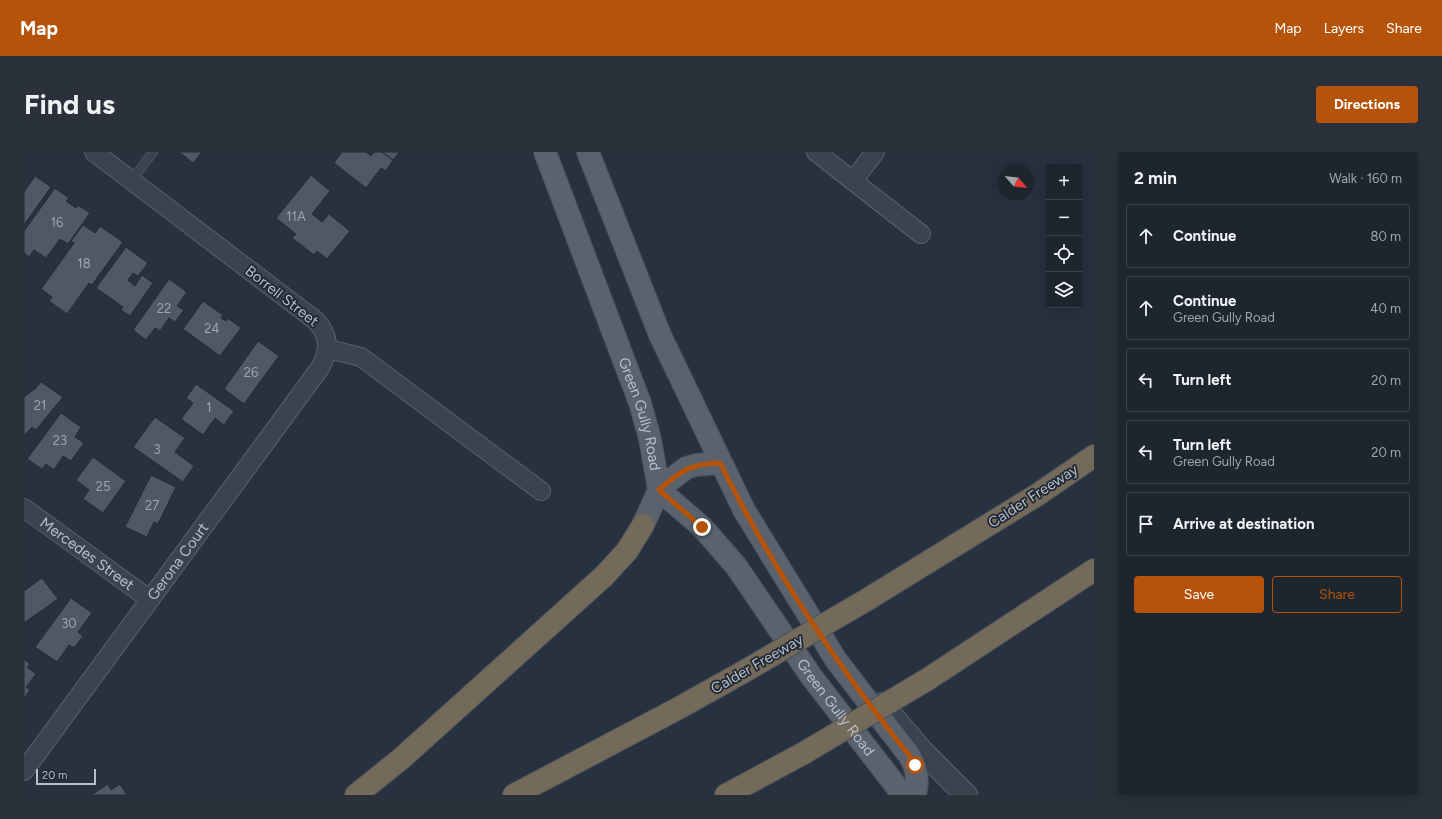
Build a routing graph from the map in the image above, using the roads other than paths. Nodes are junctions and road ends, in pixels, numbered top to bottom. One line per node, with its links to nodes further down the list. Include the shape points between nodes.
1 (94, 152): 7 (street, Borrell Street)
2 (153, 152): 7 (lane)
3 (545, 152): 13 (main road, Green Gully Road, via 640,403 652,445)
4 (588, 152): 12 (main road, via 660,335)
5 (816, 152): 8 (street)
6 (876, 152): 8 (street)
7 (132, 180): 10 (street, Borrell Street, via 315,320 323,328)
8 (853, 181): 9 (street)
9 (921, 234)
10 (328, 349): 14 (street, via 361,357); 19 (street, Gerona Court, via 320,368)
11 (1094, 456): 22 (highway, Calder Freeway, bridge, via 1037,495 745,671)
12 (720, 463): 13 (main road, via 686,468); 17 (main road)
13 (659, 490): 16 (main road); 24 (main road, Green Gully Road, via 702,527 736,566 811,676)
14 (541, 491)
15 (24, 508): 19 (street, Mercedes Street)
16 (643, 524): 21 (highway, via 627,551 604,576 402,758)
17 (778, 568): 25 (main road, via 836,660 909,755 915,765 918,780); 26 (street, via 859,678 922,751)
18 (1094, 570): 23 (highway, bridge, via 928,679)
19 (149, 599): 20 (street, Gerona Court)
20 (24, 771)
21 (356, 795)
22 (514, 795)
23 (726, 795)
24 (903, 795)
25 (915, 795)
26 (966, 795)

